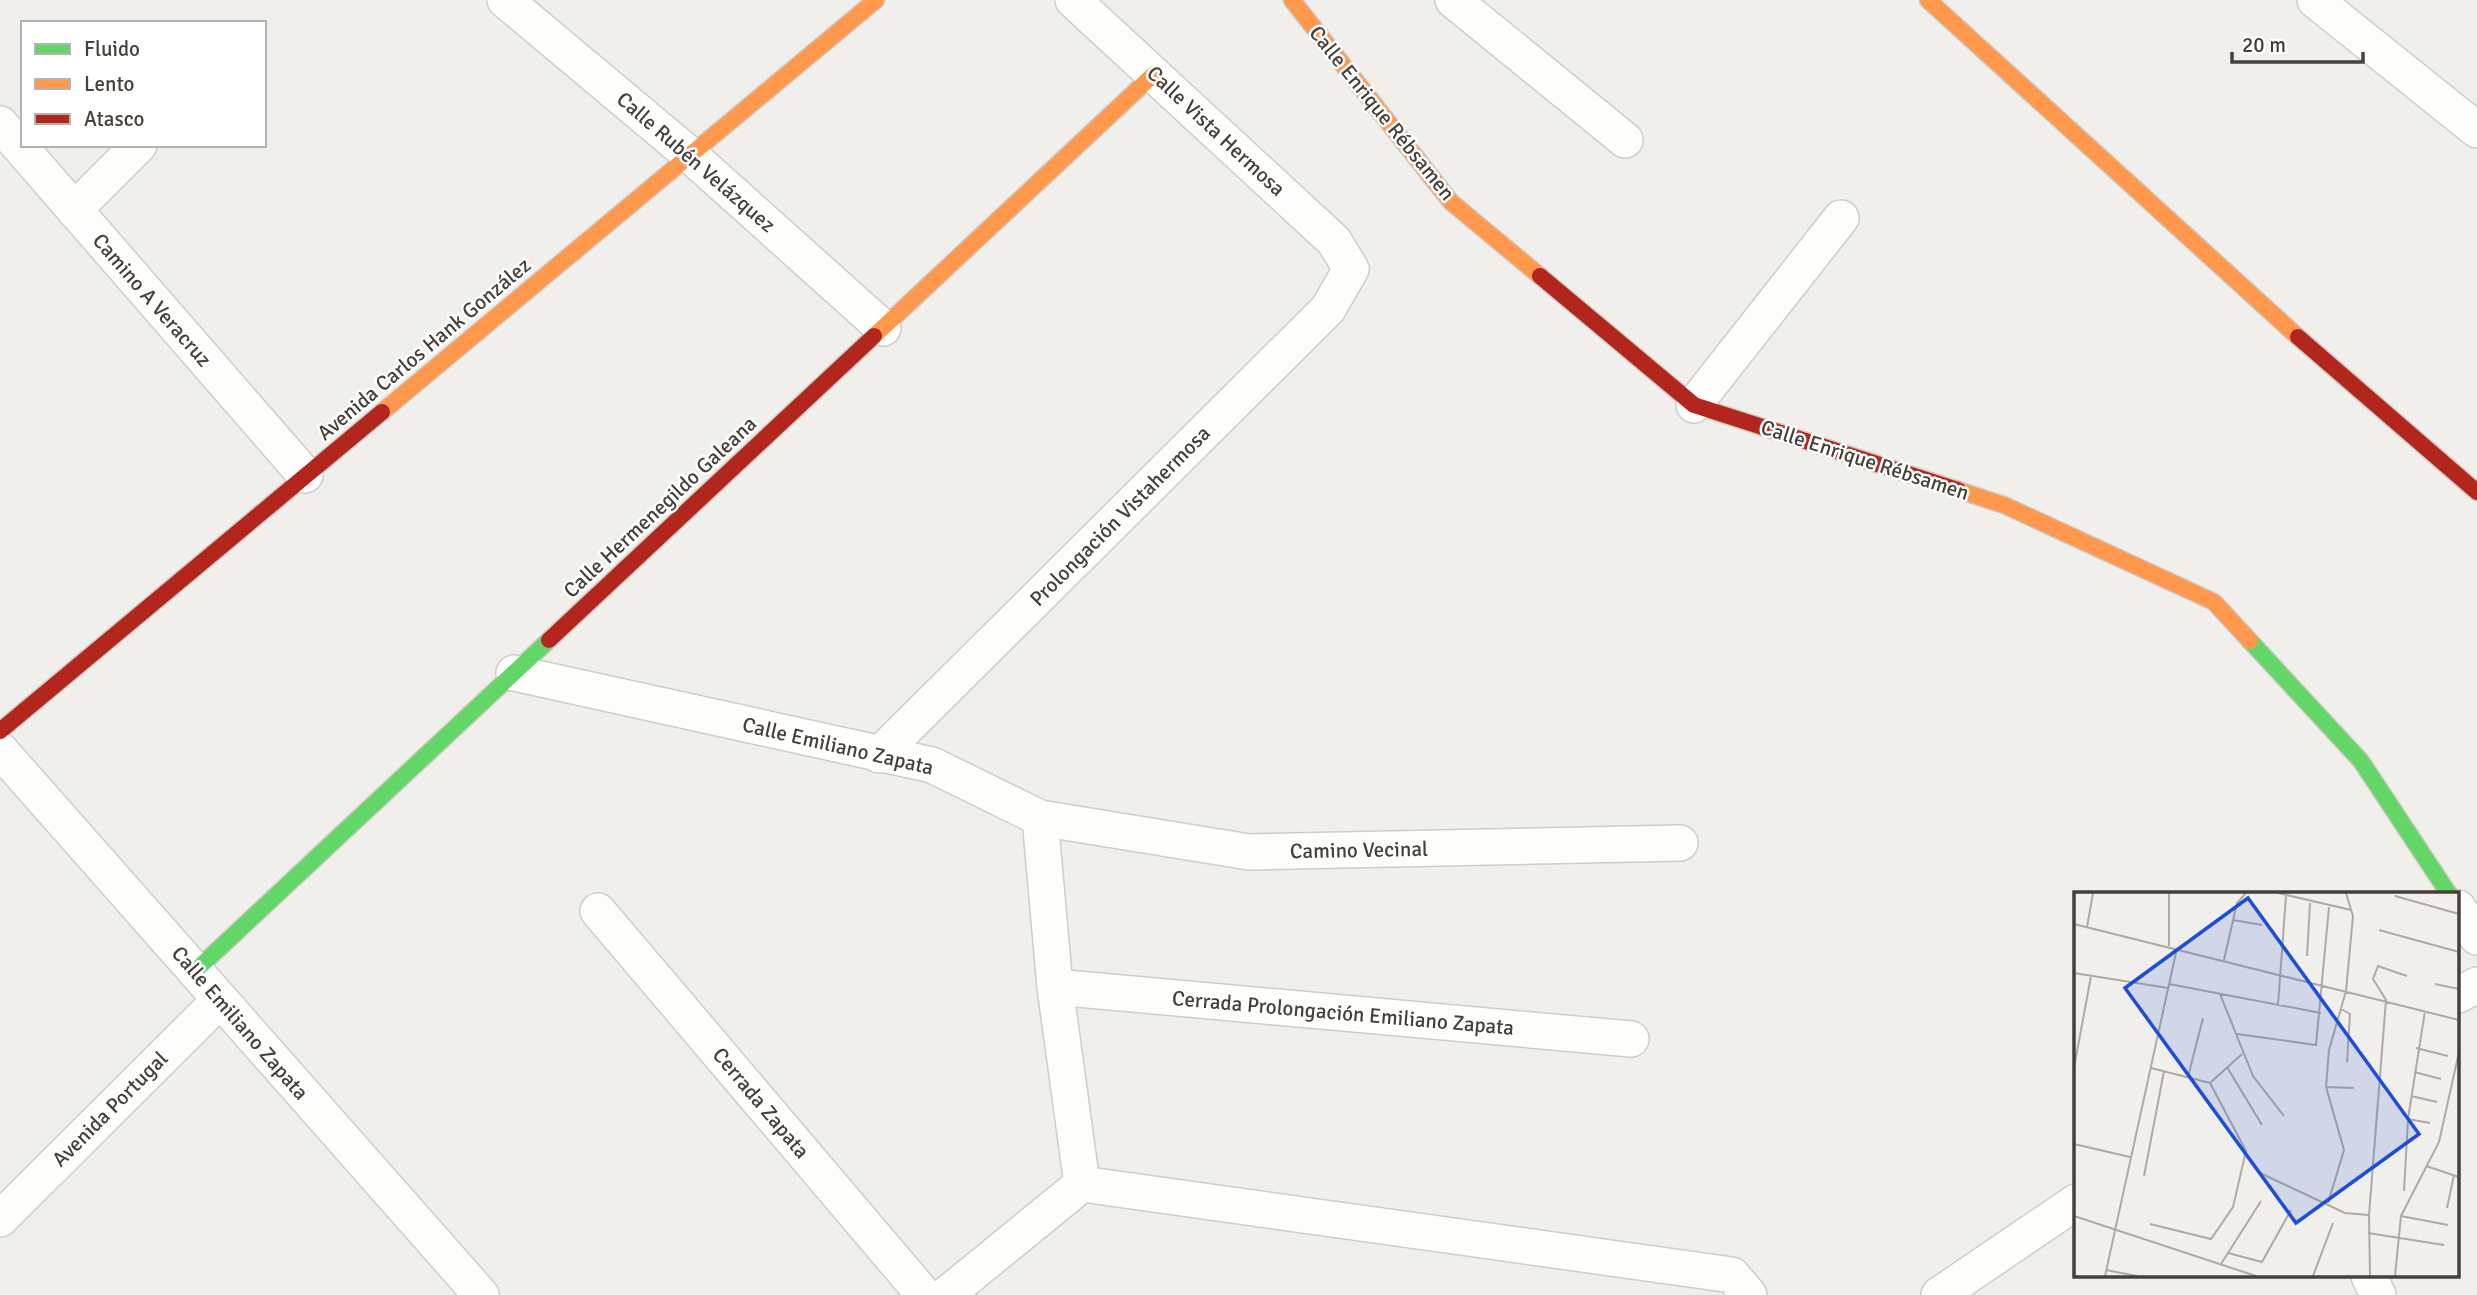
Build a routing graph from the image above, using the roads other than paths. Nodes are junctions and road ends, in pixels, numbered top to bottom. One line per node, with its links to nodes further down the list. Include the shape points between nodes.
1 (505, 0): 13 (street, Calle Rubén Velázquez)
2 (876, 0): 13 (street, Avenida Carlos Hank González)
3 (1073, 0): 8 (street, Calle Vista Hermosa)
4 (1292, 0): 18 (street, Calle Enrique Rébsamen, via 1451,202)
5 (1454, 0): 11 (street)
6 (1928, 0): 20 (street, via 2327,364)
7 (2317, 1): 10 (street)
8 (1154, 74): 16 (street, Calle Vista Hermosa, via 1334,242); 17 (street, Calle Hermenegildo Galeana)
9 (0, 124): 14 (street, Camino A Veracruz)
10 (2475, 125)
11 (1625, 140)
12 (137, 147): 14 (street)
13 (690, 155): 17 (street, Calle Rubén Velázquez); 19 (street, Avenida Carlos Hank González)
14 (74, 210): 19 (street, Camino A Veracruz)
15 (1841, 218): 18 (street)
16 (1351, 269): 24 (street, Prolongación Vistahermosa, via 1328,309)
17 (883, 328): 21 (street, Calle Hermenegildo Galeana)
18 (1694, 405): 27 (street, Calle Enrique Rébsamen, via 2004,505 2214,602 2361,761)
19 (305, 475): 22 (street, Avenida Carlos Hank González)
20 (2477, 492)
21 (514, 673): 24 (street, Calle Emiliano Zapata); 31 (street, Calle Hermenegildo Galeana)
22 (0, 731)
23 (0, 750): 31 (street, Calle Emiliano Zapata)
24 (880, 755): 25 (street, Calle Emiliano Zapata, via 932,765)
25 (1040, 818): 26 (street, Camino Vecinal, via 1249,852); 33 (street)
26 (1680, 843)
27 (2448, 892)
28 (598, 911): 42 (street, Cerrada Zapata)
29 (2460, 911): 30 (street)
30 (2477, 937)
31 (195, 971): 35 (street, Calle Emiliano Zapata)
32 (2477, 985): 34 (street)
33 (1055, 986): 36 (street, Cerrada Prolongación Emiliano Zapata); 37 (street)
34 (2460, 994)
35 (220, 1000): 39 (street, Avenida Portugal); 41 (street, Calle Emiliano Zapata)
36 (1631, 1039)
37 (1082, 1184): 43 (street); 44 (street, via 1732,1275)
38 (2074, 1203): 45 (street)
39 (0, 1219)
40 (2371, 1278): 46 (street)
41 (481, 1295)
42 (924, 1295)
43 (946, 1295)
44 (1749, 1295)
45 (1939, 1295)
46 (2378, 1295)

